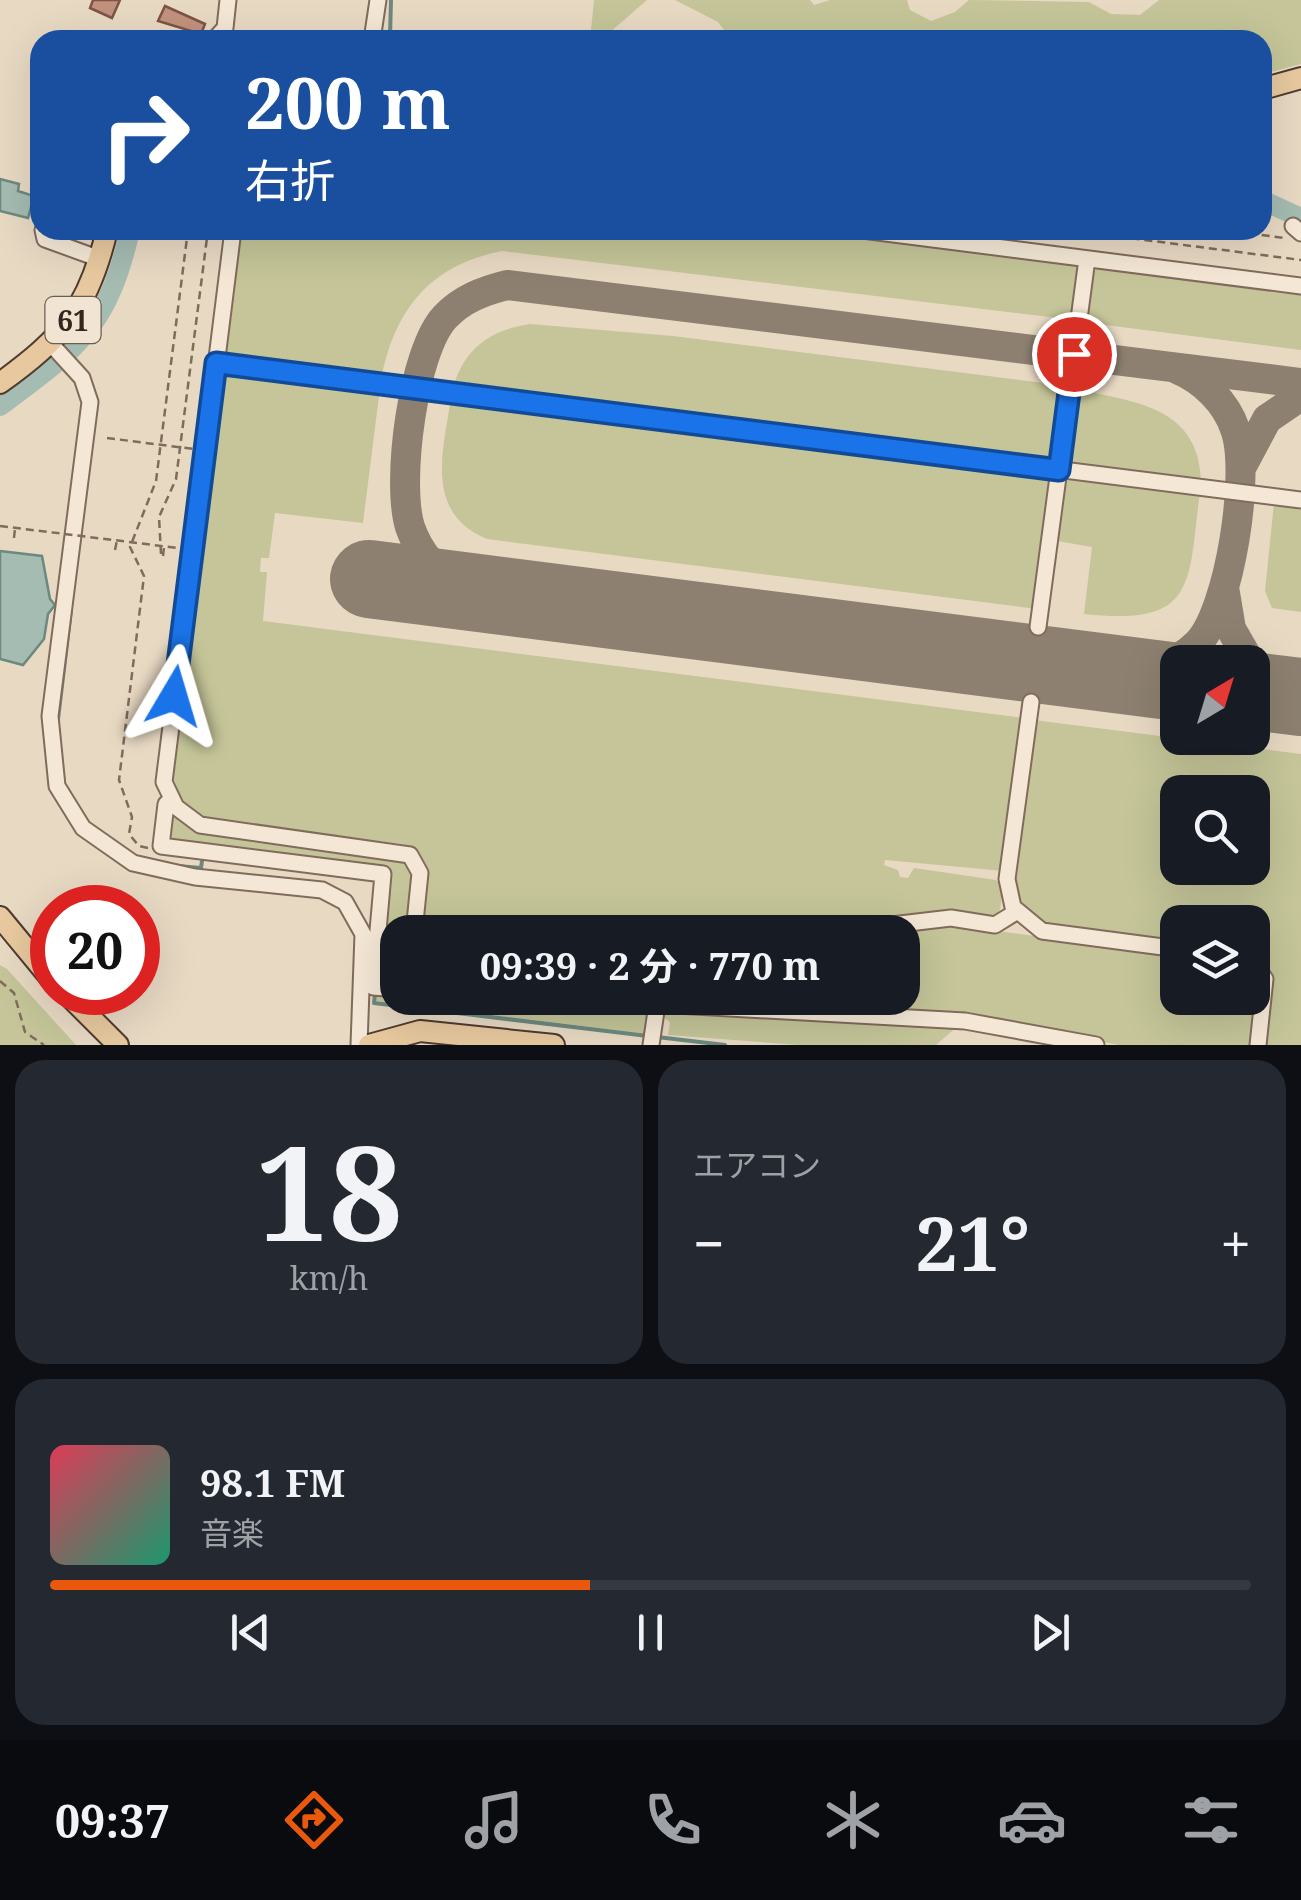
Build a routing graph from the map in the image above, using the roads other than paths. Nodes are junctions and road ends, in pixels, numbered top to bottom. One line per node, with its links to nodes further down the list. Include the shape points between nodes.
1 (228, 0): 3 (street)
2 (378, 0): 4 (street)
3 (223, 30)
4 (374, 30)
5 (1301, 78): 6 (main road)
6 (1272, 86)
7 (45, 240): 11 (street)
8 (105, 240): 11 (main road, 61)
9 (232, 240): 15 (street)
10 (940, 240): 12 (street)
11 (100, 259): 14 (main road, 61)
12 (1088, 259): 13 (street); 17 (street)
13 (1301, 286)
14 (59, 353): 16 (main road, 61); 23 (street, via 82,378 90,402 50,716 53,772 83,828 118,857 150,870)
15 (216, 363): 17 (street); 21 (street, via 164,769)
16 (0, 383)
17 (1059, 470): 18 (street); 19 (street)
18 (1301, 500)
19 (1038, 627)
20 (1031, 702): 24 (street, via 1008,879)
21 (171, 800): 22 (street, via 161,846); 25 (street, via 200,826 410,855 420,873)
22 (206, 854): 23 (street, via 205,860 225,865); 30 (street, via 383,874 373,988)
23 (227, 878): 36 (street, via 322,890 353,910 362,934)
24 (1016, 912): 27 (street, via 995,925 951,918); 28 (street, via 1042,931)
25 (416, 915)
26 (0, 917): 29 (main road)
27 (920, 922)
28 (1160, 947)
29 (30, 953)
30 (380, 988)
31 (87, 1015): 35 (main road)
32 (655, 1015): 39 (street)
33 (873, 1015): 40 (street, via 966,1021)
34 (1261, 1015): 41 (street)
35 (118, 1045)
36 (360, 1045)
37 (369, 1045): 38 (main road, via 420,1031)
38 (554, 1045)
39 (651, 1045)
40 (1096, 1045)
41 (1258, 1045)

